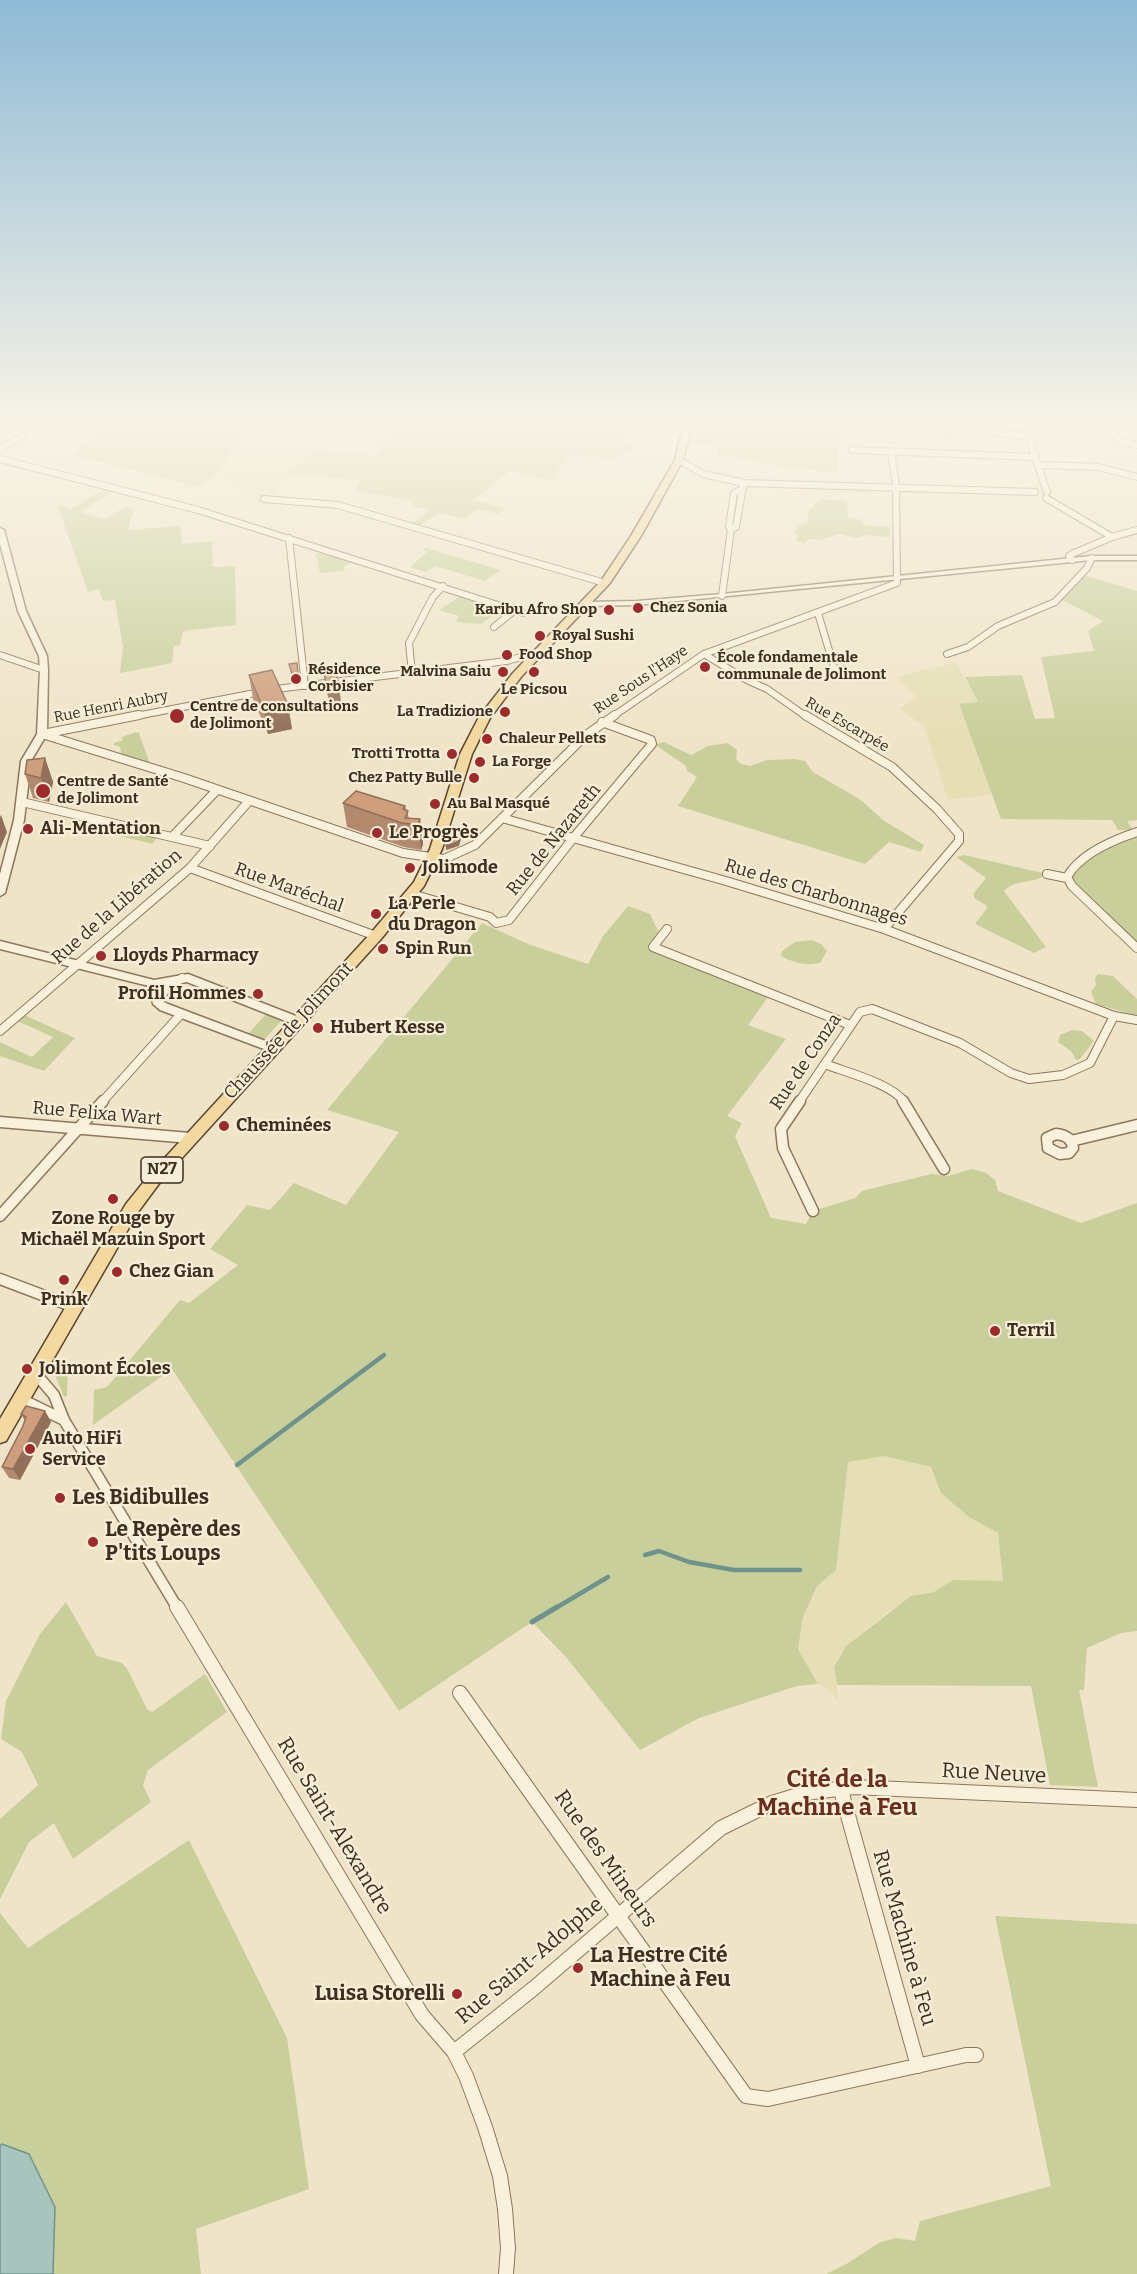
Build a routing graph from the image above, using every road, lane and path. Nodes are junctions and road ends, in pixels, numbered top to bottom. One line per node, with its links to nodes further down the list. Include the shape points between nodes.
1 (258, 529): 10 (street)
2 (418, 529): 15 (street)
3 (640, 529): 15 (main road, N27)
4 (731, 529): 17 (street)
5 (897, 529): 14 (street)
6 (1100, 529): 9 (street)
7 (0, 530): 28 (street, via 22,611 43,656)
8 (1137, 530): 9 (street)
9 (1112, 537): 13 (street, via 1072,554)
10 (289, 538): 16 (street); 31 (street)
11 (1092, 558): 12 (street); 13 (street); 26 (street, via 1055,602 998,626 968,647)
12 (1137, 558)
13 (1072, 560): 14 (street)
14 (899, 578): 17 (street); 22 (street, Rue Sous l'Haye, via 896,584)
15 (604, 585): 18 (main road, N27); 19 (street, via 613,597)
16 (443, 586): 20 (street); 29 (street, via 409,643)
17 (722, 596): 19 (street)
18 (590, 601): 19 (street); 24 (main road, Chaussée de Jolimont / N27)
19 (632, 602)
20 (515, 610): 21 (street); 23 (street)
21 (524, 613)
22 (818, 613): 25 (street, Rue Sous l'Haye); 30 (street)
23 (494, 627)
24 (540, 651): 29 (street, Rue Henri Aubry, via 507,661); 42 (main road, Chaussée de Jolimont / N27, via 504,689 478,729 460,770)
25 (704, 654): 32 (street, Rue Sous l'Haye); 49 (street, Rue Escarpée, via 888,764 959,834 960,842)
26 (947, 654)
27 (0, 655): 28 (street)
28 (44, 670): 33 (street)
29 (412, 673): 31 (street, Rue Henri Aubry)
30 (836, 674)
31 (305, 686): 33 (street, Rue Henri Aubry)
32 (602, 722): 37 (street, Rue Sous l'Haye, via 582,737); 40 (street, Rue de Nazareth, via 653,742)
33 (42, 734): 34 (street, Rue Sous l'Haye); 36 (street, via 26,760)
34 (216, 791): 35 (street, Rue Sous l'Haye); 39 (street)
35 (249, 801): 41 (street, Rue de la Libération); 42 (street, Rue Sous l'Haye, via 403,853)
36 (22, 802): 39 (street); 46 (street)
37 (502, 818): 40 (street, Rue des Charbonnages); 42 (street, Rue Sous l'Haye, via 466,851 444,860)
38 (1137, 832): 45 (street, via 1072,868)
39 (172, 837): 41 (street)
40 (574, 837): 47 (street, Rue de Nazareth, via 503,923); 49 (street, Rue des Charbonnages)
41 (210, 846): 43 (street, Rue de la Libération)
42 (432, 858): 47 (main road, Chaussée de Jolimont / N27)
43 (190, 868): 50 (street, Rue Maréchal); 53 (street, Rue de la Libération)
44 (1047, 874): 45 (street)
45 (1067, 878): 52 (street)
46 (0, 893)
47 (412, 894): 50 (main road, Chaussée de Jolimont / N27)
48 (667, 929): 61 (street, via 651,950)
49 (884, 929): 58 (street, Rue des Charbonnages)
50 (376, 936): 60 (main road, Chaussée de Jolimont / N27)
51 (0, 945): 53 (street)
52 (1137, 948)
53 (77, 964): 55 (street); 62 (street, Rue de la Libération)
54 (182, 978): 55 (street); 56 (street); 60 (street)
55 (154, 984): 56 (street)
56 (158, 1000): 57 (street)
57 (181, 1014): 63 (street); 67 (street)
58 (1114, 1016): 59 (street, Rue des Charbonnages); 61 (street, Rue de Conza, via 1090,1063 1063,1075 1029,1079 960,1042 872,1009 860,1012)
59 (1137, 1020)
60 (297, 1021): 63 (main road, Chaussée de Jolimont / N27)
61 (850, 1025): 64 (street, Rue de Conza)
62 (0, 1031)
63 (272, 1048): 68 (main road, Chaussée de Jolimont / N27)
64 (825, 1064): 70 (street, via 901,1097); 71 (street, Rue de Conza, via 781,1129 783,1148)
65 (0, 1122): 67 (street, Rue Felixa Wart)
66 (1137, 1125): 69 (street)
67 (80, 1128): 68 (street, Rue Felixa Wart); 72 (street)
68 (190, 1138): 74 (main road, Chaussée de Jolimont / N27, via 132,1208)
69 (1071, 1141)
70 (944, 1169)
71 (813, 1211)
72 (0, 1216)
73 (0, 1279): 74 (street)
74 (74, 1307): 75 (main road, Chaussée de Jolimont / N27)
75 (36, 1374): 76 (main road, Chaussée de Jolimont / N27); 77 (street, Rue Saint-Alexandre, via 48,1384)
76 (21, 1399): 77 (street); 78 (main road, Chaussée de Jolimont / N27)
77 (64, 1420): 84 (street, Rue Saint-Alexandre, via 422,2015)
78 (0, 1435)
79 (460, 1693): 83 (street, Rue des Mineurs)
80 (840, 1787): 81 (street, Rue Neuve); 82 (street, Rue Neuve); 86 (street, Rue Machine à Feu)
81 (1137, 1800)
82 (780, 1801): 83 (street, Rue Saint-Adolphe, via 735,1819 715,1833)
83 (619, 1915): 84 (street, Rue Saint-Adolphe); 86 (street, Rue des Mineurs, via 746,2096 768,2099)
84 (454, 2052): 87 (street, Rue Saint-Alexandre, via 500,2176 507,2230)
85 (976, 2055): 86 (street)
86 (918, 2066)
87 (506, 2274)

